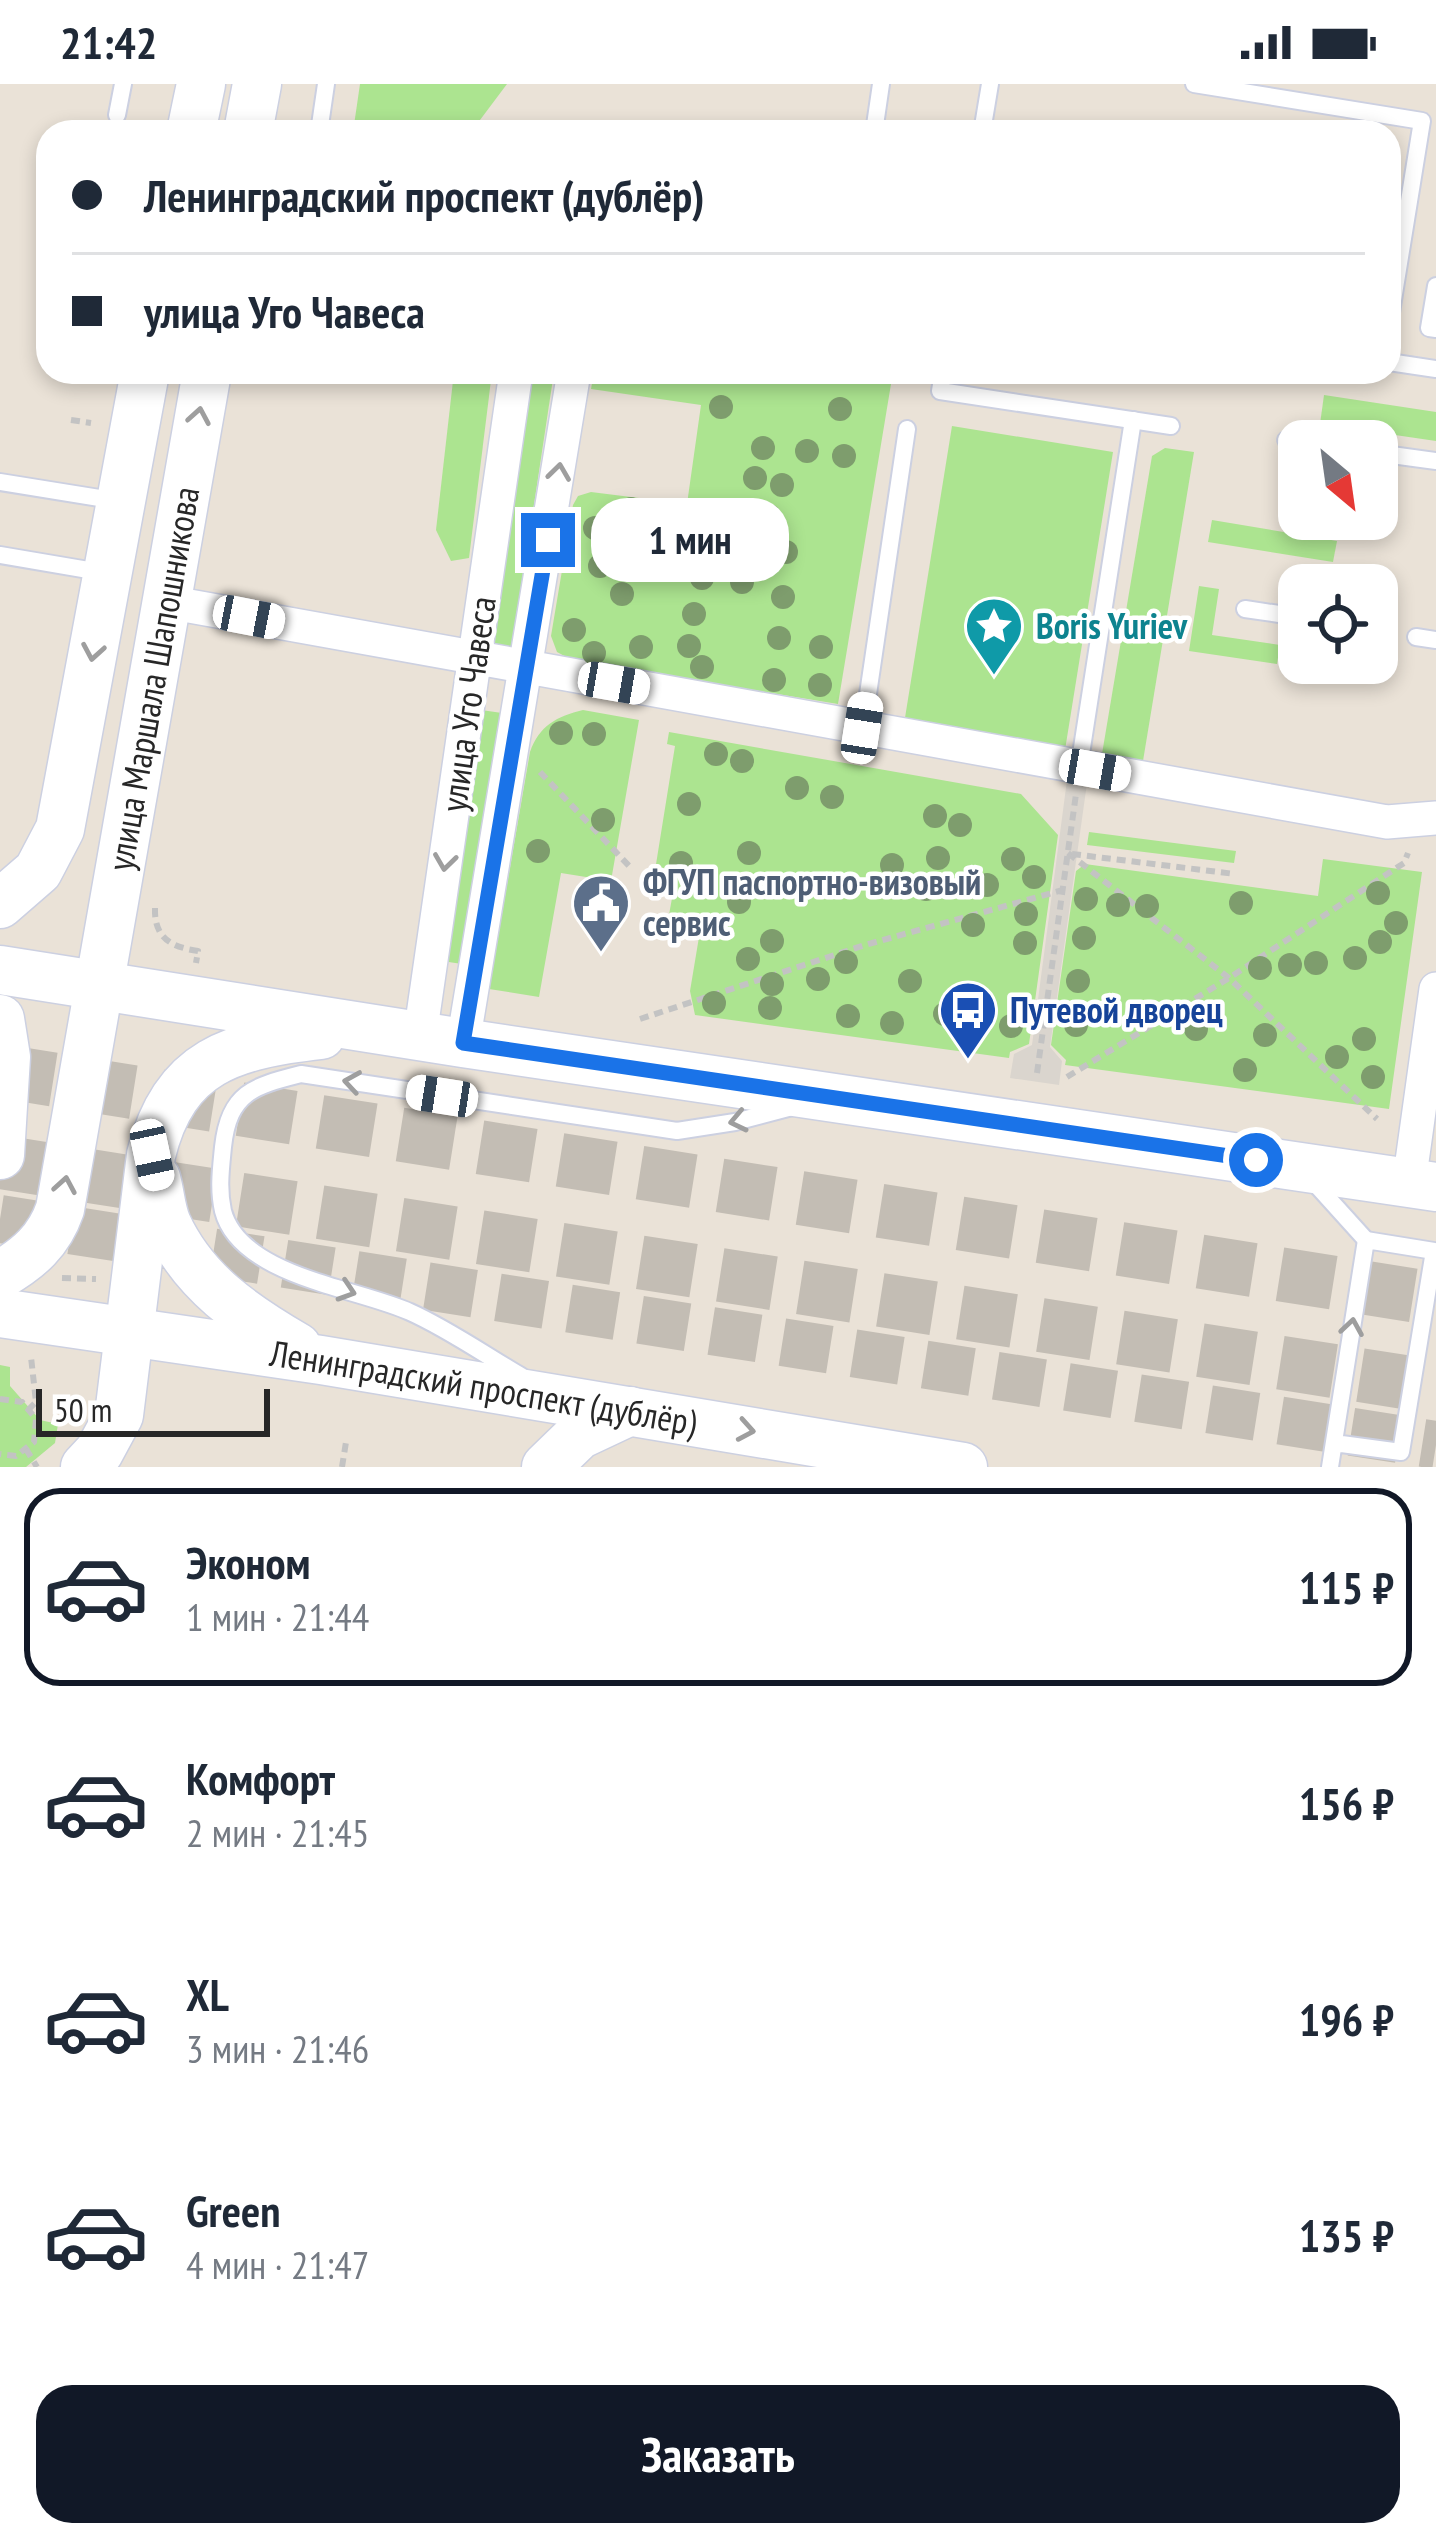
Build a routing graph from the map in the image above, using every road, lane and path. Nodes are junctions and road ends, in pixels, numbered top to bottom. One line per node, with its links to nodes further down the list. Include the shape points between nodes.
1 (122, 84): 8 (lane)
2 (200, 84): 9 (main road)
3 (257, 84): 10 (main road)
4 (326, 84): 11 (lane)
5 (881, 84): 12 (lane)
6 (990, 84): 13 (lane)
7 (1194, 84): 14 (lane)
8 (117, 115)
9 (193, 120)
10 (250, 120)
11 (321, 120)
12 (876, 120)
13 (984, 120)
14 (1429, 122): 15 (lane)
15 (1401, 264)
16 (1436, 286): 17 (lane, via 1429,328)
17 (1436, 328)
18 (1401, 364): 19 (lane)
19 (1436, 369)
20 (143, 384): 33 (main road, улица Маршала Шапошникова)
21 (205, 384): 36 (main road, улица Маршала Шапошникова, one-way to 21)
22 (514, 384): 41 (street, улица Уго Чавеса)
23 (572, 384): 42 (street, улица Уго Чавеса, one-way to 23)
24 (941, 384): 26 (lane, via 940,391)
25 (71, 420): 27 (path)
26 (1133, 420): 28 (lane); 45 (lane)
27 (91, 423)
28 (1171, 426)
29 (907, 429): 43 (lane)
30 (1398, 456): 31 (lane)
31 (1436, 461)
32 (0, 482): 33 (lane)
33 (121, 502): 35 (main road, улица Маршала Шапошникова)
34 (0, 555): 35 (lane)
35 (107, 573): 51 (main road, улица Маршала Шапошникова, one-way to 51, via 59,829 38,871)
36 (167, 602): 41 (street); 56 (main road, улица Маршала Шапошникова)
37 (1245, 609): 38 (lane)
38 (1278, 614)
39 (1416, 637): 40 (lane)
40 (1436, 640)
41 (475, 658): 42 (street); 60 (street, улица Уго Чавеса, one-way to 60)
42 (524, 667): 43 (street); 60 (street, улица Уго Чавеса)
43 (862, 728): 45 (street)
44 (534, 765): 48 (path)
45 (1079, 767): 46 (street, via 1387,823); 47 (path)
46 (1430, 820): 55 (path, via 1404,863)
47 (1068, 853): 49 (path); 50 (path); 55 (path)
48 (632, 869)
49 (1235, 874)
50 (1063, 890): 59 (path); 61 (path)
51 (0, 904)
52 (181, 938): 53 (path)
53 (179, 948)
54 (0, 970): 56 (main road)
55 (1229, 978): 62 (path); 64 (path)
56 (100, 986): 60 (main road); 70 (main road, улица Маршала Шапошникова, one-way to 56, via 52,1234 61,1209)
57 (1436, 988): 68 (street)
58 (0, 1019): 65 (main road)
59 (640, 1019)
60 (420, 1036): 63 (main road); 66 (main road, via 239,1049 194,1072 159,1121)
61 (1037, 1073)
62 (1067, 1077)
63 (853, 1101): 67 (main road); 76 (lane, one-way to 76, via 677,1131 301,1074 255,1085 236,1103 219,1185 224,1216 258,1257 410,1312)
64 (1377, 1119)
65 (0, 1155)
66 (152, 1155): 72 (main road); 73 (main road, via 167,1223 200,1275 237,1312)
67 (1299, 1166): 68 (main road); 69 (lane)
68 (1427, 1190)
69 (1366, 1240): 80 (lane, one-way to 69); 80 (lane, via 1434,1251 1401,1452)
70 (0, 1275)
71 (0, 1313): 72 (main road, Ленинградский проспект (дублёр))
72 (131, 1331): 73 (main road, Ленинградский проспект (дублёр)); 84 (main road, via 119,1415)
73 (321, 1360): 76 (main road, Ленинградский проспект (дублёр))
74 (30, 1369): 77 (path, via 36,1402)
75 (0, 1400): 77 (path)
76 (562, 1400): 78 (main road, Ленинградский проспект (дублёр))
77 (28, 1410): 81 (path, via 36,1419)
78 (630, 1411): 86 (main road, via 579,1435); 87 (main road, Ленинградский проспект (дублёр), one-way to 87)
79 (346, 1442): 85 (path)
80 (1334, 1443): 88 (lane)
81 (26, 1449): 82 (path); 83 (path)
82 (0, 1454)
83 (37, 1467)
84 (85, 1467)
85 (342, 1467)
86 (546, 1467)
87 (963, 1467)
88 (1330, 1467)

